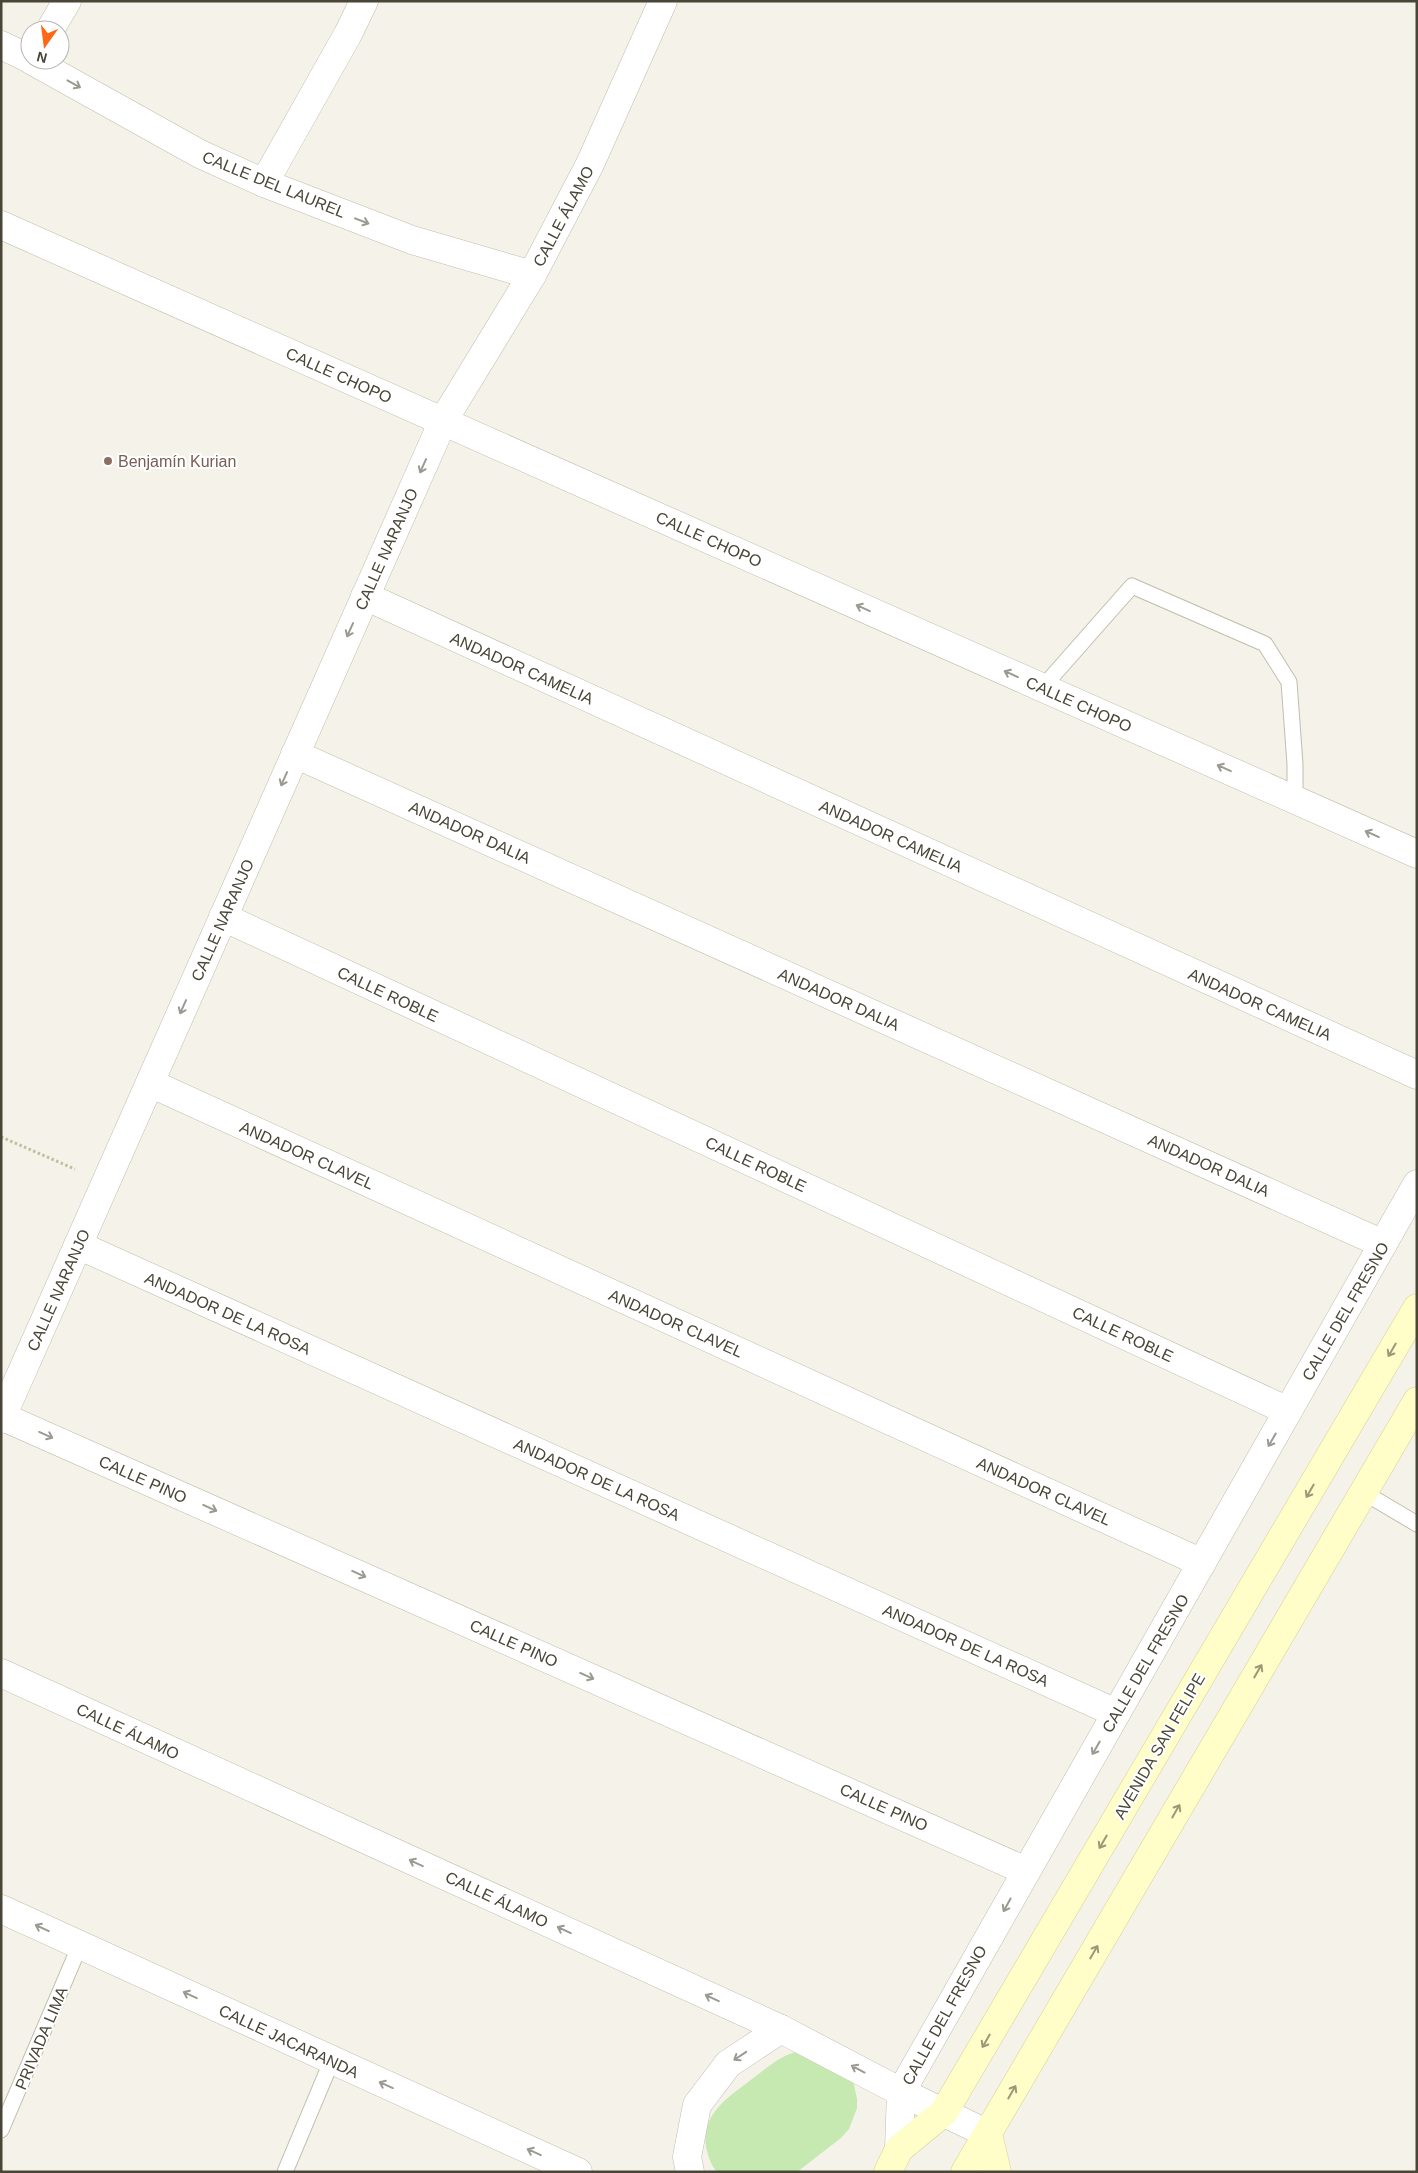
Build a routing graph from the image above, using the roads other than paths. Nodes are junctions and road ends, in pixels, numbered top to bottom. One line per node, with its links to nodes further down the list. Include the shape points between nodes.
1 (67, 1): 4 (street)
2 (364, 1): 8 (street)
3 (663, 1): 10 (street, CALLE ÁLAMO, via 590,164)
4 (56, 20)
5 (1, 45): 6 (street, CALLE DEL LAUREL)
6 (20, 54)
7 (49, 70): 8 (street, CALLE DEL LAUREL, one-way to 8, via 200,154)
8 (264, 183): 10 (street, CALLE DEL LAUREL, one-way to 10, via 412,240)
9 (1, 225): 11 (street, CALLE CHOPO)
10 (532, 275): 11 (street, CALLE ÁLAMO)
11 (443, 421): 12 (street, CALLE NARANJO, one-way to 12); 13 (street, CALLE CHOPO, one-way to 11)
12 (365, 596): 14 (street, CALLE NARANJO, one-way to 14); 18 (street, ANDADOR CAMELIA)
13 (1042, 688): 15 (street, CALLE CHOPO, one-way to 13); 15 (lane, via 1132,586 1265,644 1289,682)
14 (295, 754): 17 (street, CALLE NARANJO, one-way to 17); 21 (street, ANDADOR DALIA)
15 (1295, 800): 16 (street, CALLE CHOPO, one-way to 15)
16 (1417, 854)
17 (223, 917): 19 (street, CALLE NARANJO, one-way to 19); 25 (street, CALLE ROBLE)
18 (1417, 1075)
19 (150, 1083): 22 (street, CALLE NARANJO); 29 (street, ANDADOR CLAVEL)
20 (1417, 1184): 21 (street, CALLE DEL FRESNO)
21 (1383, 1244): 25 (street, CALLE DEL FRESNO)
22 (78, 1246): 26 (street, CALLE NARANJO); 31 (street, ANDADOR DE LA ROSA)
23 (1417, 1308): 38 (main road, AVENIDA SAN FELIPE, one-way to 38)
24 (1416, 1405): 27 (main road)
25 (1288, 1411): 29 (street, CALLE DEL FRESNO, one-way to 29)
26 (2, 1417): 32 (street, CALLE PINO, one-way to 32)
27 (1363, 1492): 28 (lane); 40 (main road, one-way to 27)
28 (1417, 1524)
29 (1202, 1562): 31 (street, CALLE DEL FRESNO)
30 (1, 1673): 35 (street, CALLE ÁLAMO, one-way to 30)
31 (1116, 1713): 32 (street, CALLE DEL FRESNO, one-way to 32)
32 (1026, 1871): 37 (street, CALLE DEL FRESNO, one-way to 37)
33 (1, 1909): 34 (street, CALLE JACARANDA, one-way to 33)
34 (80, 1945): 36 (street, CALLE JACARANDA, one-way to 34); 39 (lane, PRIVADA LIMA)
35 (781, 2029): 37 (street, CALLE ÁLAMO, one-way to 35); 44 (street, one-way to 44, via 728,2064 697,2105 687,2157)
36 (332, 2060): 42 (lane); 43 (street, CALLE JACARANDA, one-way to 36)
37 (901, 2092): 38 (street, CALLE ÁLAMO); 41 (street, CALLE DEL FRESNO)
38 (944, 2112): 40 (street, CALLE ÁLAMO); 41 (main road, AVENIDA SAN FELIPE)
39 (1, 2130)
40 (988, 2134): 45 (main road); 46 (main road)
41 (893, 2160)
42 (285, 2172)
43 (578, 2172)
44 (690, 2172)
45 (965, 2172)
46 (997, 2172)

